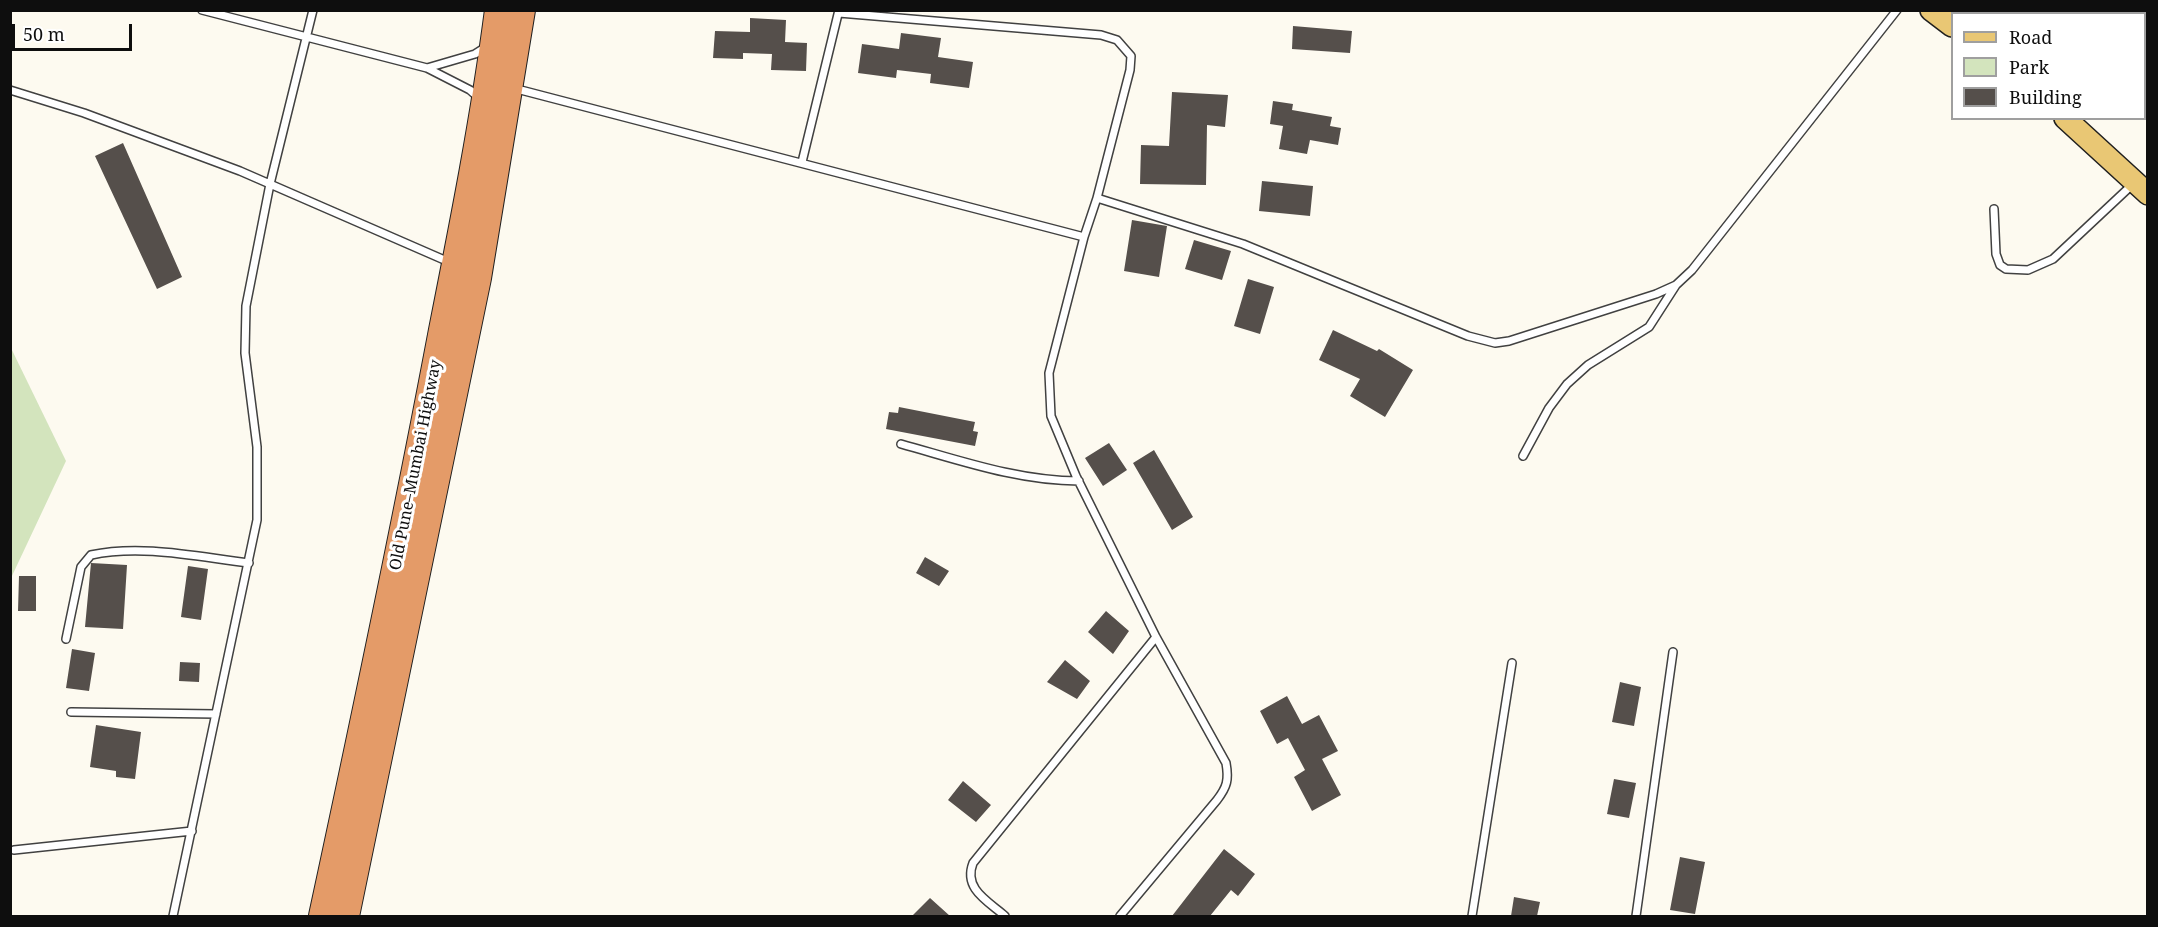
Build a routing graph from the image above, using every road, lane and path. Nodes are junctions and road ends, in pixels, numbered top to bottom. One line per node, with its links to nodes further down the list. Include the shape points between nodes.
1 (202, 10): 9 (lane)
2 (238, 10): 9 (lane)
3 (313, 10): 11 (lane)
4 (498, 10): 12 (highway, Old Pune–Mumbai Highway)
5 (522, 10): 15 (highway, Old Pune–Mumbai Highway)
6 (1897, 10): 24 (lane, via 1692,270)
7 (1931, 10): 10 (main road)
8 (839, 12): 17 (lane); 20 (lane, via 1067,31 1117,40 1131,56 1131,70)
9 (237, 19): 11 (lane)
10 (1951, 25)
11 (307, 36): 13 (lane); 18 (lane)
12 (495, 36): 13 (lane, via 475,54); 15 (highway, Old Pune–Mumbai Highway)
13 (427, 68): 15 (lane, via 470,90)
14 (10, 90): 18 (lane, via 117,125)
15 (495, 91): 17 (lane); 23 (highway, Old Pune–Mumbai Highway); 39 (highway, Old Pune–Mumbai Highway, via 473,301)
16 (2068, 120): 19 (main road)
17 (802, 162): 22 (lane)
18 (270, 184): 23 (lane); 28 (lane, via 246,306 245,352 259,487)
19 (2141, 188): 21 (lane, via 2053,259 2028,270 2000,265)
20 (1096, 198): 22 (lane); 24 (lane, via 1243,244 1468,336 1495,343)
21 (1994, 209)
22 (1084, 237): 27 (lane, via 1054,349 1048,389 1052,416)
23 (456, 265): 38 (highway, Old Pune–Mumbai Highway)
24 (1676, 285): 26 (lane, via 1649,327 1588,365 1567,384)
25 (901, 444): 27 (lane, via 1019,475)
26 (1523, 456)
27 (1079, 481): 29 (lane)
28 (249, 563): 30 (lane, via 165,553 114,551 91,555 81,567); 34 (lane)
29 (1156, 637): 40 (lane, via 973,863 970,884); 41 (lane, via 1226,763 1228,778 1226,789)
30 (66, 639)
31 (1673, 652): 43 (lane)
32 (1512, 663): 42 (lane)
33 (71, 712): 34 (lane)
34 (216, 714): 35 (lane)
35 (192, 831): 36 (lane); 37 (lane)
36 (14, 850)
37 (173, 916)
38 (322, 916)
39 (346, 916)
40 (1005, 916)
41 (1120, 916)
42 (1472, 916)
43 (1636, 916)

